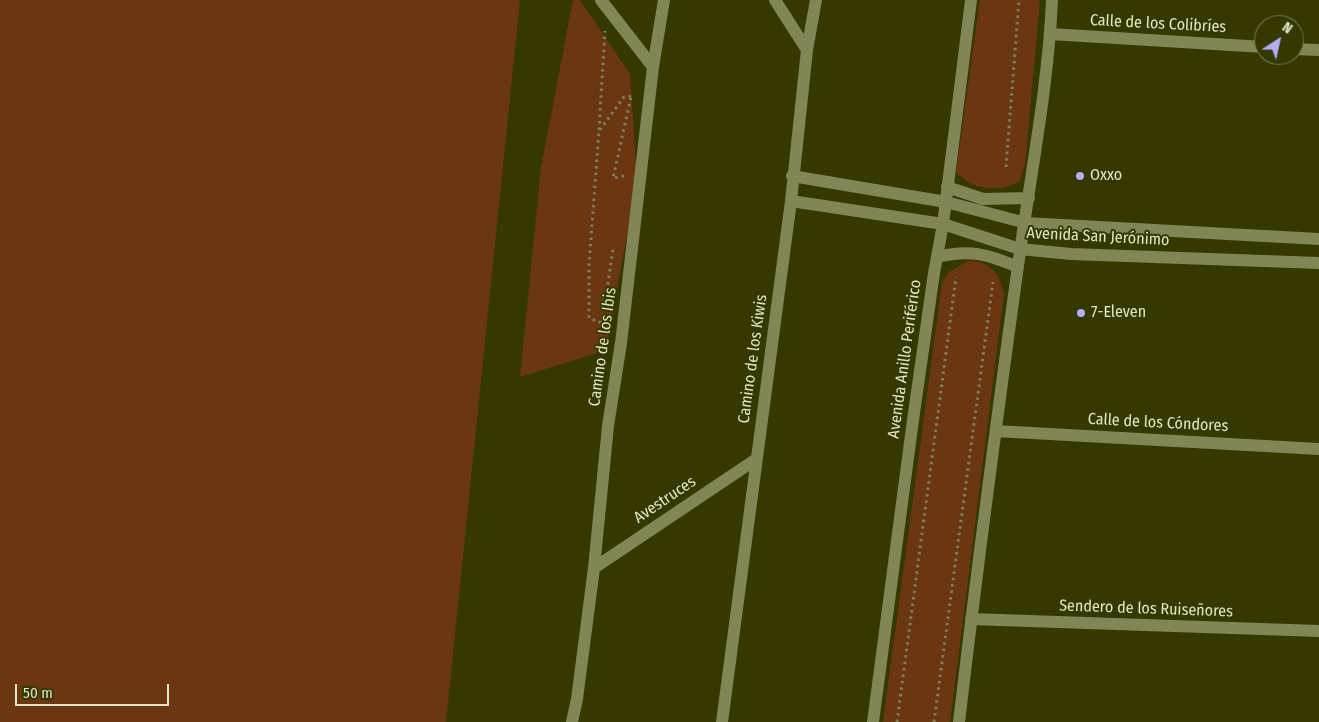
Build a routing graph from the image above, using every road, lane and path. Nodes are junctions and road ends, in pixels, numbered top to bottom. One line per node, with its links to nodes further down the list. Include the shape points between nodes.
1 (664, 0): 13 (street, Camino de los Ibis)
2 (775, 0): 11 (street)
3 (816, 0): 11 (street, Camino de los Kiwis)
4 (971, 0): 22 (street, Avenida Anillo Periférico)
5 (1019, 0): 17 (path)
6 (1052, 0): 8 (street)
7 (604, 5): 13 (street); 16 (path)
8 (1050, 34): 9 (street, Calle de los Colibríes); 23 (street)
9 (1254, 46)
10 (1304, 49): 12 (street)
11 (807, 50): 20 (street, Camino de los Kiwis)
12 (1319, 50)
13 (653, 67): 14 (street, Camino de los Ibis)
14 (652, 94): 15 (path); 41 (street, Camino de los Ibis, via 608,426)
15 (631, 96): 16 (path, via 624,97); 19 (path, via 613,178)
16 (598, 131): 36 (path, via 589,265 589,318)
17 (1006, 167)
18 (630, 175): 19 (path)
19 (624, 176): 21 (path)
20 (792, 176): 24 (street, Camino de los Kiwis); 25 (street, Avenida San Jerónimo)
21 (624, 186)
22 (947, 187): 23 (street, via 983,198); 25 (street, Avenida Anillo Periférico)
23 (1029, 198): 26 (street)
24 (791, 201): 27 (street, Avenida San Jerónimo); 40 (street, Camino de los Kiwis)
25 (946, 202): 26 (street, Avenida San Jerónimo); 27 (street, Avenida Anillo Periférico)
26 (1026, 223): 28 (street, Avenida San Jerónimo); 30 (street)
27 (943, 224): 30 (street, Avenida San Jerónimo); 31 (street, Avenida Anillo Periférico)
28 (1319, 239)
29 (614, 245): 36 (path)
30 (1020, 249): 32 (street, Avenida San Jerónimo, via 1070,254); 33 (street)
31 (937, 257): 33 (street, via 975,252); 46 (street, Avenida Anillo Periférico)
32 (1319, 263)
33 (1018, 267): 38 (street)
34 (956, 277): 47 (path)
35 (993, 282): 48 (path)
36 (602, 323): 37 (path)
37 (610, 326)
38 (996, 431): 39 (street, Calle de los Cóndores); 42 (street)
39 (1319, 449)
40 (755, 460): 41 (street, Avestruces); 45 (street, Camino de los Kiwis)
41 (594, 568): 44 (street, Camino de los Ibis)
42 (971, 619): 43 (street, Sendero de los Ruiseñores); 49 (street)
43 (1319, 631)
44 (572, 722)
45 (722, 722)
46 (873, 722)
47 (897, 722)
48 (934, 722)
49 (959, 722)

